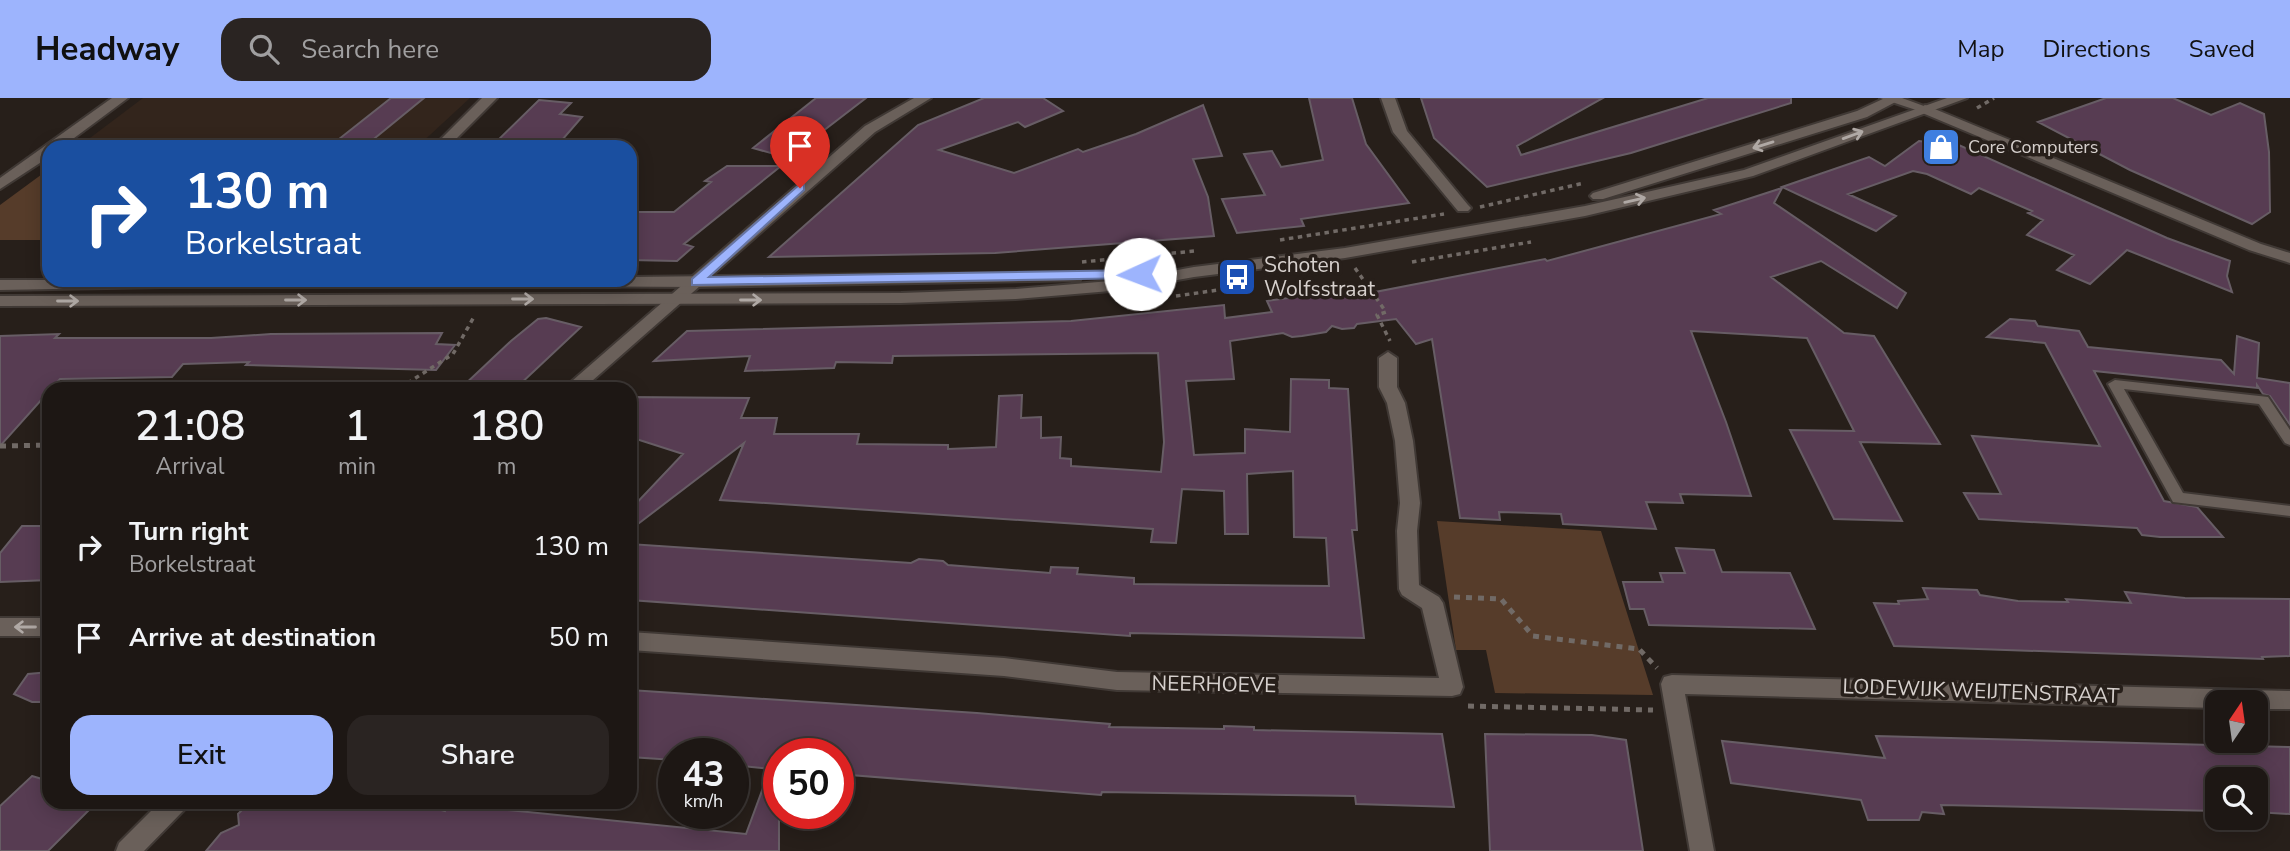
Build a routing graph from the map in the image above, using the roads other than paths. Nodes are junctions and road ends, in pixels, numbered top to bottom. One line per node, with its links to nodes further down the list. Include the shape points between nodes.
1 (121, 98): 8 (street)
2 (490, 98): 9 (street)
3 (924, 98): 17 (street, via 870,129)
4 (1388, 98): 12 (street, via 1404,139)
5 (1891, 98): 7 (street); 13 (street, one-way to 13, via 1862,114)
6 (1960, 98): 7 (main road)
7 (1925, 109): 13 (main road, one-way to 7, via 1585,211 1748,173); 14 (street)
8 (62, 140)
9 (447, 140)
10 (42, 155): 11 (street)
11 (0, 185)
12 (1464, 209)
13 (1496, 226): 15 (street, via 1345,253)
14 (2290, 258)
15 (1194, 272): 17 (street); 20 (street, one-way to 15, via 1016,294 1122,285)
16 (637, 282): 17 (street)
17 (696, 282): 20 (street)
18 (42, 284): 19 (street)
19 (0, 285)
20 (677, 299): 21 (street, one-way to 20); 23 (street)
21 (0, 302)
22 (1388, 358): 28 (street, NEERHOEVE, via 1388,387 1404,441 1410,503 1409,589 1432,603 1452,687 1117,681 1004,667)
23 (580, 382)
24 (2290, 440): 25 (lane, via 2263,400 2115,384 2178,498)
25 (2290, 511)
26 (0, 627): 27 (street, one-way to 26)
27 (42, 627)
28 (637, 641)
29 (2290, 700): 32 (street, LODEWIJK WEIJTENSTRAAT, via 1672,684)
30 (168, 809): 31 (street)
31 (128, 851)
32 (1703, 851)

